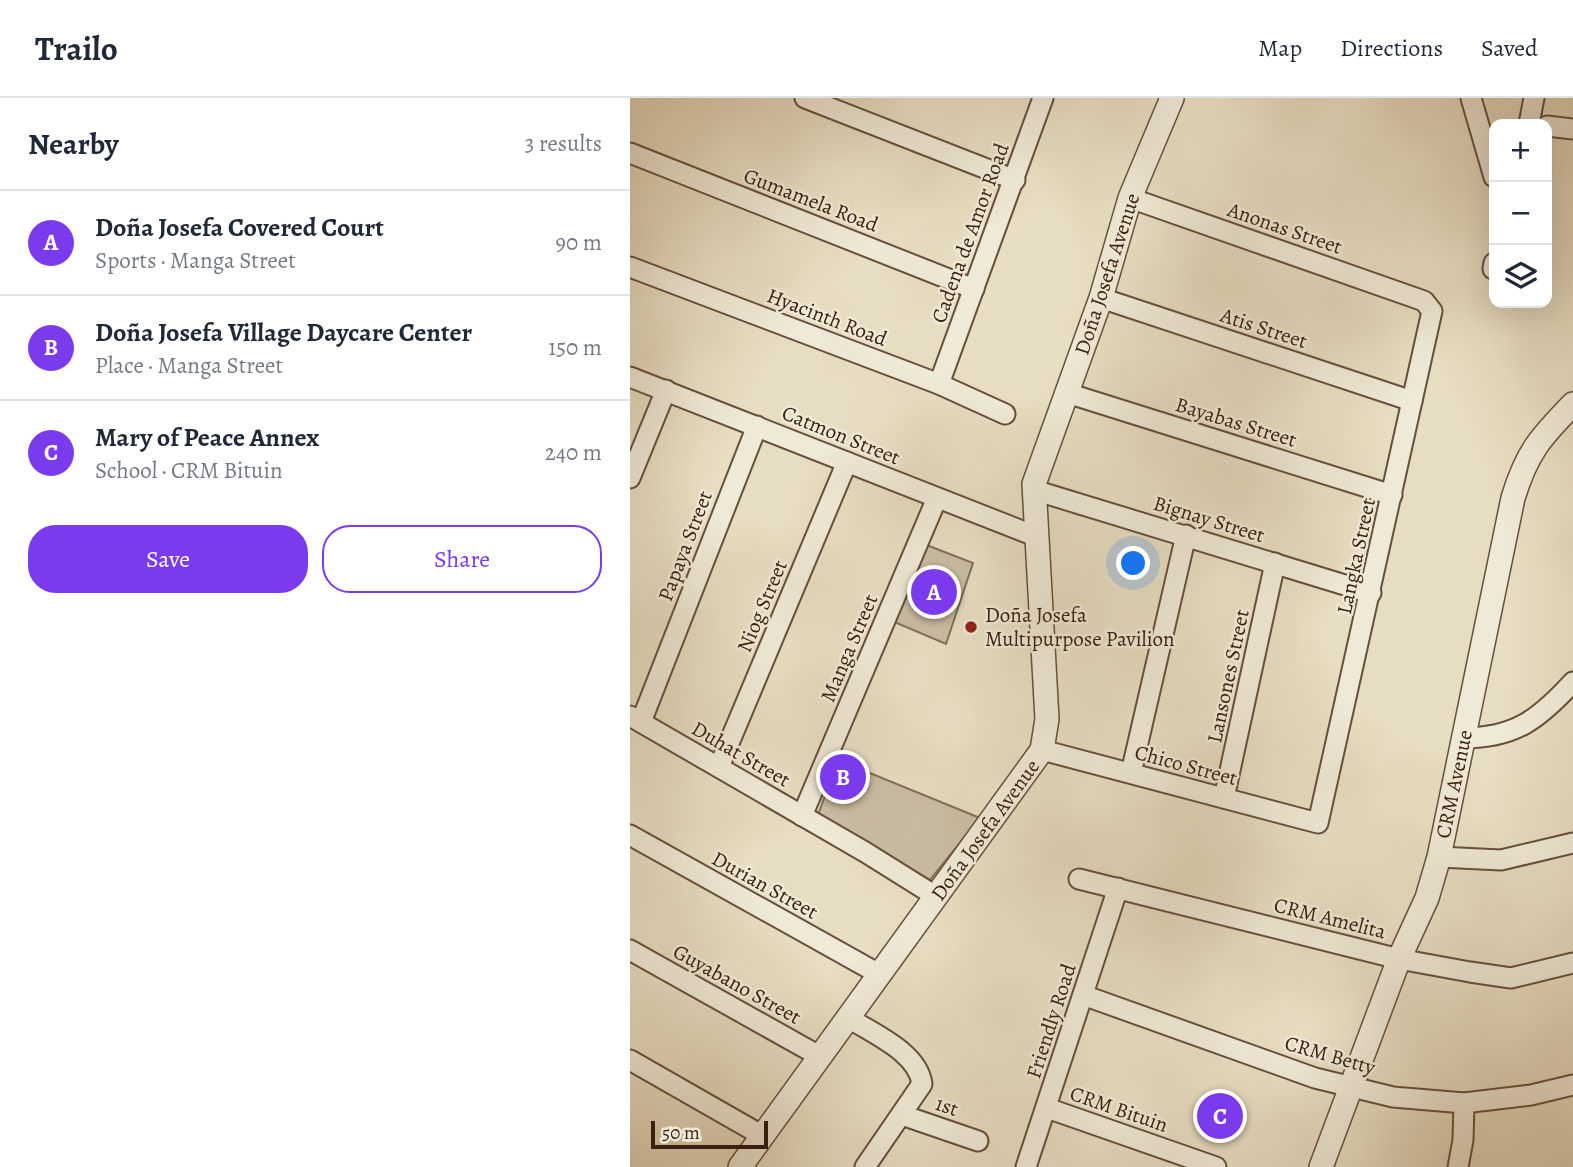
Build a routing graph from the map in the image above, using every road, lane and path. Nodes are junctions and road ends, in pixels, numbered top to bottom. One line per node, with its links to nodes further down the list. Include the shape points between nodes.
1 (805, 98): 11 (street)
2 (1043, 98): 11 (street, Cadena de Amor Road)
3 (1471, 98): 10 (street)
4 (1534, 98): 6 (street)
5 (1166, 100): 12 (street, Doña Josefa Avenue)
6 (1530, 119)
7 (1552, 126): 8 (street)
8 (1573, 128)
9 (630, 153): 14 (street, Gumamela Road)
10 (1489, 160)
11 (1015, 180): 14 (street, Cadena de Amor Road)
12 (1130, 198): 15 (street, Doña Josefa Avenue); 16 (street, Anonas Street)
13 (630, 267): 18 (street, Hyacinth Road)
14 (974, 289): 18 (street, Cadena de Amor Road)
15 (1101, 298): 20 (street, Doña Josefa Avenue); 21 (street, Atis Street)
16 (1424, 301): 21 (street, Langka Street, via 1433,311)
17 (630, 376): 19 (street, Catmon Street)
18 (939, 384): 23 (street, Hyacinth Road)
19 (666, 390): 24 (street, Catmon Street); 26 (street)
20 (1067, 393): 27 (street, Doña Josefa Avenue); 28 (street, Bayabas Street)
21 (1412, 401): 28 (street, Langka Street)
22 (1573, 404): 36 (street, CRM Avenue, via 1533,447 1522,468)
23 (1005, 414)
24 (757, 426): 25 (street, Catmon Street); 35 (street, Papaya Street)
25 (847, 462): 29 (street, Catmon Street); 38 (street, Niog Street)
26 (630, 478)
27 (1034, 490): 30 (street, Bignay Street); 31 (street, Doña Josefa Avenue)
28 (1392, 495): 33 (street, Langka Street)
29 (937, 498): 31 (street, Catmon Street); 41 (street, Manga Street)
30 (1186, 535): 32 (street, Bignay Street); 39 (street)
31 (1035, 536): 37 (street, Doña Josefa Avenue, via 1047,719)
32 (1275, 563): 33 (street, Bignay Street); 40 (street, Lansones Street)
33 (1371, 593): 42 (street, Langka Street)
34 (1573, 682): 36 (street, via 1527,725 1507,733)
35 (636, 719): 38 (street, Duhat Street)
36 (1464, 738): 45 (street, CRM Avenue)
37 (1042, 750): 39 (street, Chico Street); 48 (street, Doña Josefa Avenue)
38 (719, 767): 41 (street, Duhat Street)
39 (1132, 773): 40 (street, Chico Street)
40 (1224, 798): 42 (street, Chico Street)
41 (802, 816): 48 (street, Duhat Street)
42 (1318, 824)
43 (630, 835): 52 (street, Durian Street)
44 (1573, 843): 45 (street, via 1501,860)
45 (1439, 857): 50 (street, CRM Avenue, via 1415,928)
46 (1079, 879): 47 (street, CRM Amelita)
47 (1118, 888): 50 (street, CRM Amelita); 53 (street, Friendly Road)
48 (937, 897): 52 (street, Doña Josefa Avenue)
49 (630, 950): 55 (street, Guyabano Street)
50 (1399, 959): 51 (street, CRM Amelita, via 1511,978); 58 (street, CRM Avenue)
51 (1573, 963)
52 (879, 974): 54 (street, Doña Josefa Avenue)
53 (1083, 995): 58 (street, CRM Betty); 60 (street, Friendly Road)
54 (849, 1018): 55 (street, Doña Josefa Avenue); 61 (street, via 911,1060 921,1072 922,1084)
55 (821, 1058): 62 (street, Doña Josefa Avenue)
56 (630, 1060): 62 (street)
57 (1573, 1085): 59 (street, CRM Betty)
58 (1350, 1087): 59 (street, CRM Betty, via 1393,1097); 68 (street, CRM Avenue)
59 (1464, 1103): 69 (street)
60 (1047, 1108): 66 (street, Friendly Road); 67 (street, CRM Bituin)
61 (902, 1115): 63 (street, 1st); 65 (street)
62 (764, 1136): 64 (street, Doña Josefa Avenue)
63 (978, 1140)
64 (740, 1167)
65 (865, 1167)
66 (1026, 1167)
67 (1216, 1167)
68 (1321, 1167)
69 (1458, 1167)

